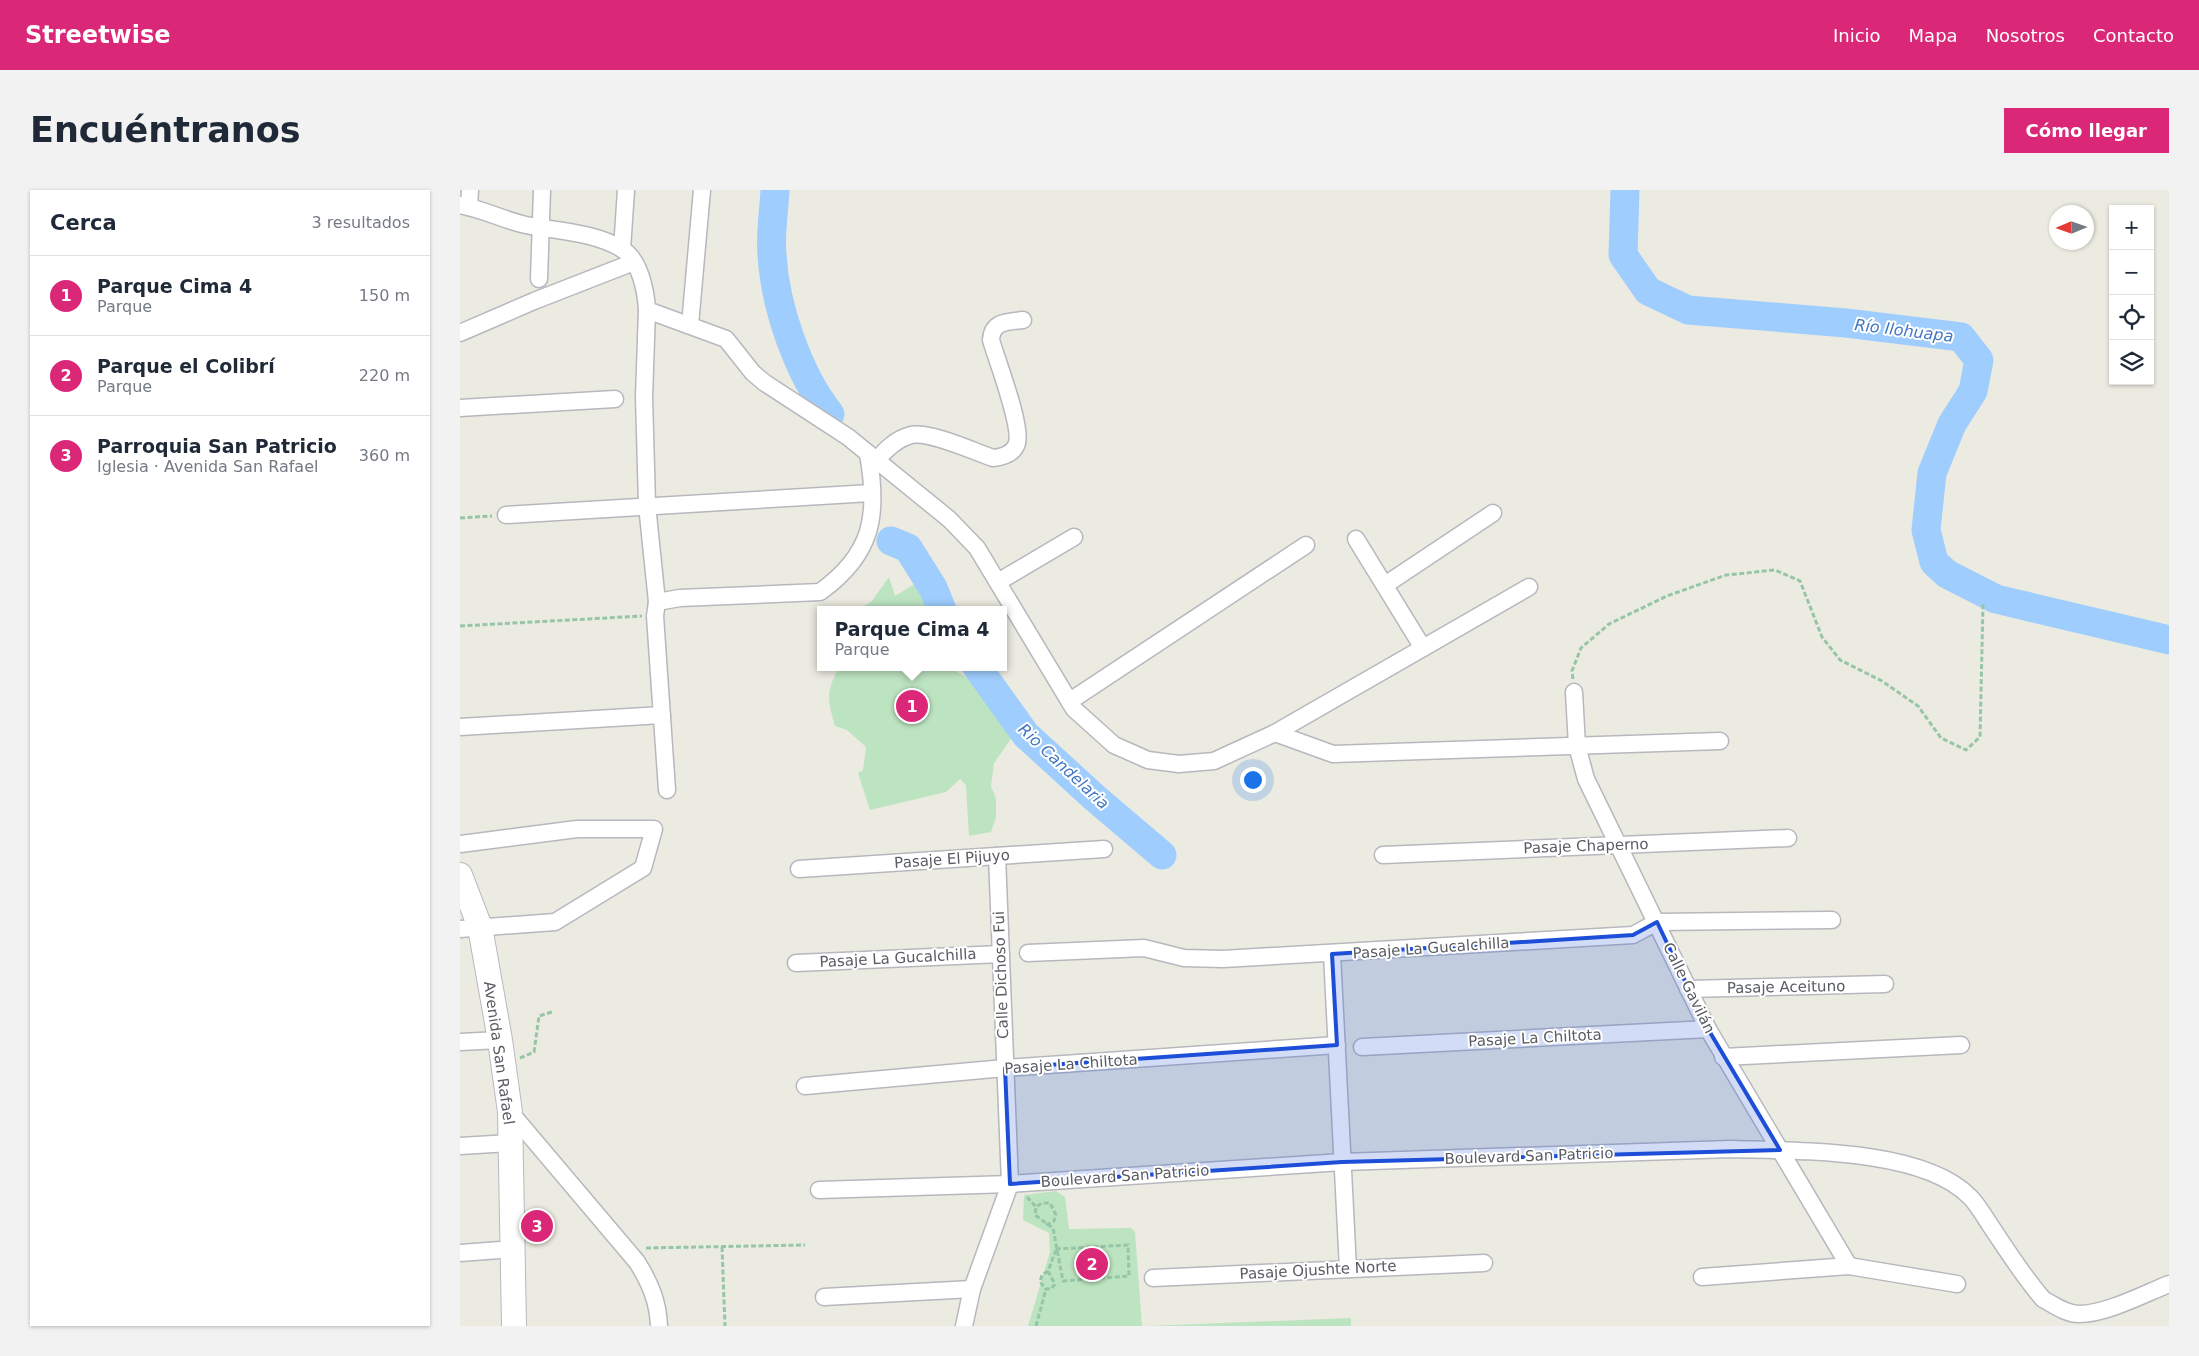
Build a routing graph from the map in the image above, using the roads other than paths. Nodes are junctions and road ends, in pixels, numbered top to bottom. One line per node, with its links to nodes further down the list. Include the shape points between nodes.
1 (470, 190): 5 (street)
2 (542, 190): 6 (street)
3 (626, 190): 7 (street)
4 (702, 190): 12 (street)
5 (465, 206): 6 (street)
6 (540, 227): 7 (street, via 588,236); 9 (street)
7 (622, 249): 8 (street)
8 (634, 262): 10 (street, via 646,293); 13 (street)
9 (539, 279)
10 (647, 310): 12 (street); 18 (street, via 644,397)
11 (1023, 320): 16 (street, via 995,326 991,340 1016,425 1017,443 1010,453 992,458 913,434)
12 (690, 325): 16 (street, via 726,339 765,383 848,437)
13 (460, 333)
14 (615, 399): 15 (street)
15 (460, 408)
16 (872, 457): 17 (street); 24 (street, via 949,519 977,548)
17 (872, 493): 18 (street); 27 (street, via 871,527 862,551 838,580 820,592 680,598)
18 (647, 505): 20 (street); 27 (street)
19 (1493, 513): 25 (street)
20 (506, 514)
21 (1074, 536): 24 (street)
22 (1356, 539): 25 (street)
23 (1306, 545): 30 (street)
24 (998, 582): 30 (street)
25 (1385, 585): 28 (street)
26 (1529, 587): 28 (street)
27 (656, 609): 31 (street)
28 (1423, 648): 33 (street)
29 (1574, 692): 35 (street, Calle Gavilán)
30 (1070, 701): 33 (street, via 1074,709 1114,746 1148,760 1180,764 1214,761)
31 (662, 715): 32 (street); 36 (street)
32 (460, 727)
33 (1275, 733): 35 (street, via 1333,754)
34 (1720, 741): 35 (street)
35 (1577, 746): 39 (street, Calle Gavilán, via 1586,780)
36 (667, 790)
37 (1788, 838): 39 (street, Pasaje Chaperno)
38 (460, 844): 47 (street, via 577,829 654,829 643,868 555,922)
39 (1619, 845): 41 (street, Pasaje Chaperno); 46 (street, Calle Gavilán)
40 (1104, 849): 42 (street, Pasaje El Pijuyo)
41 (1383, 855)
42 (997, 856): 43 (street, Pasaje El Pijuyo); 48 (street, Calle Dichoso Fui)
43 (799, 869)
44 (460, 875): 47 (street, Avenida San Rafael)
45 (1832, 920): 46 (street, Pasaje La Gucalchilla)
46 (1657, 922): 50 (street, Pasaje La Gucalchilla, via 1633,935); 53 (street, Calle Gavilán)
47 (470, 928): 55 (street, Avenida San Rafael)
48 (1001, 954): 51 (street, Pasaje La Gucalchilla); 61 (street, Calle Dichoso Fui)
49 (1028, 954): 50 (street, Pasaje La Gucalchilla, via 1144,948 1184,958)
50 (1332, 954): 57 (street)
51 (796, 963)
52 (1885, 984): 53 (street, Pasaje Aceituno)
53 (1688, 989): 54 (street, Calle Gavilán)
54 (1708, 1029): 59 (street, Pasaje La Chiltota); 60 (street, Calle Gavilán)
55 (500, 1040): 56 (street); 63 (street, Avenida San Rafael)
56 (460, 1042)
57 (1337, 1045): 61 (street, Pasaje La Chiltota); 67 (street)
58 (1961, 1045): 60 (street)
59 (1362, 1047)
60 (1723, 1057): 66 (street, Calle Gavilán)
61 (1005, 1068): 62 (street, Pasaje La Chiltota); 68 (street, Calle Dichoso Fui)
62 (805, 1086)
63 (510, 1112): 64 (street, Avenida San Rafael); 82 (street, via 625,1248 648,1280 658,1307)
64 (510, 1143): 65 (street); 70 (street, Avenida San Rafael)
65 (460, 1146)
66 (1780, 1150): 67 (street, Boulevard San Patricio, via 1720,1149); 73 (street, Calle Gavilán); 78 (street, Boulevard San Patricio, via 1886,1159 1923,1168 1953,1183 1971,1198 2043,1299 2061,1309 2078,1314 2098,1311)
67 (1342, 1162): 68 (street, Boulevard San Patricio); 74 (street)
68 (1010, 1184): 69 (street, Boulevard San Patricio); 79 (street, Calle Dichoso Fui)
69 (819, 1190)
70 (512, 1249): 71 (street); 81 (street, Avenida San Rafael)
71 (460, 1253)
72 (1484, 1263): 74 (street, Pasaje Ojushte Norte)
73 (1849, 1266): 75 (street); 77 (street)
74 (1348, 1269): 76 (street, Pasaje Ojushte Norte)
75 (1702, 1277)
76 (1153, 1278)
77 (1957, 1284)
78 (2169, 1284)
79 (972, 1289): 80 (street); 83 (street, Calle Dichoso Fui)
80 (824, 1297)
81 (514, 1326)
82 (659, 1326)
83 (964, 1326)

